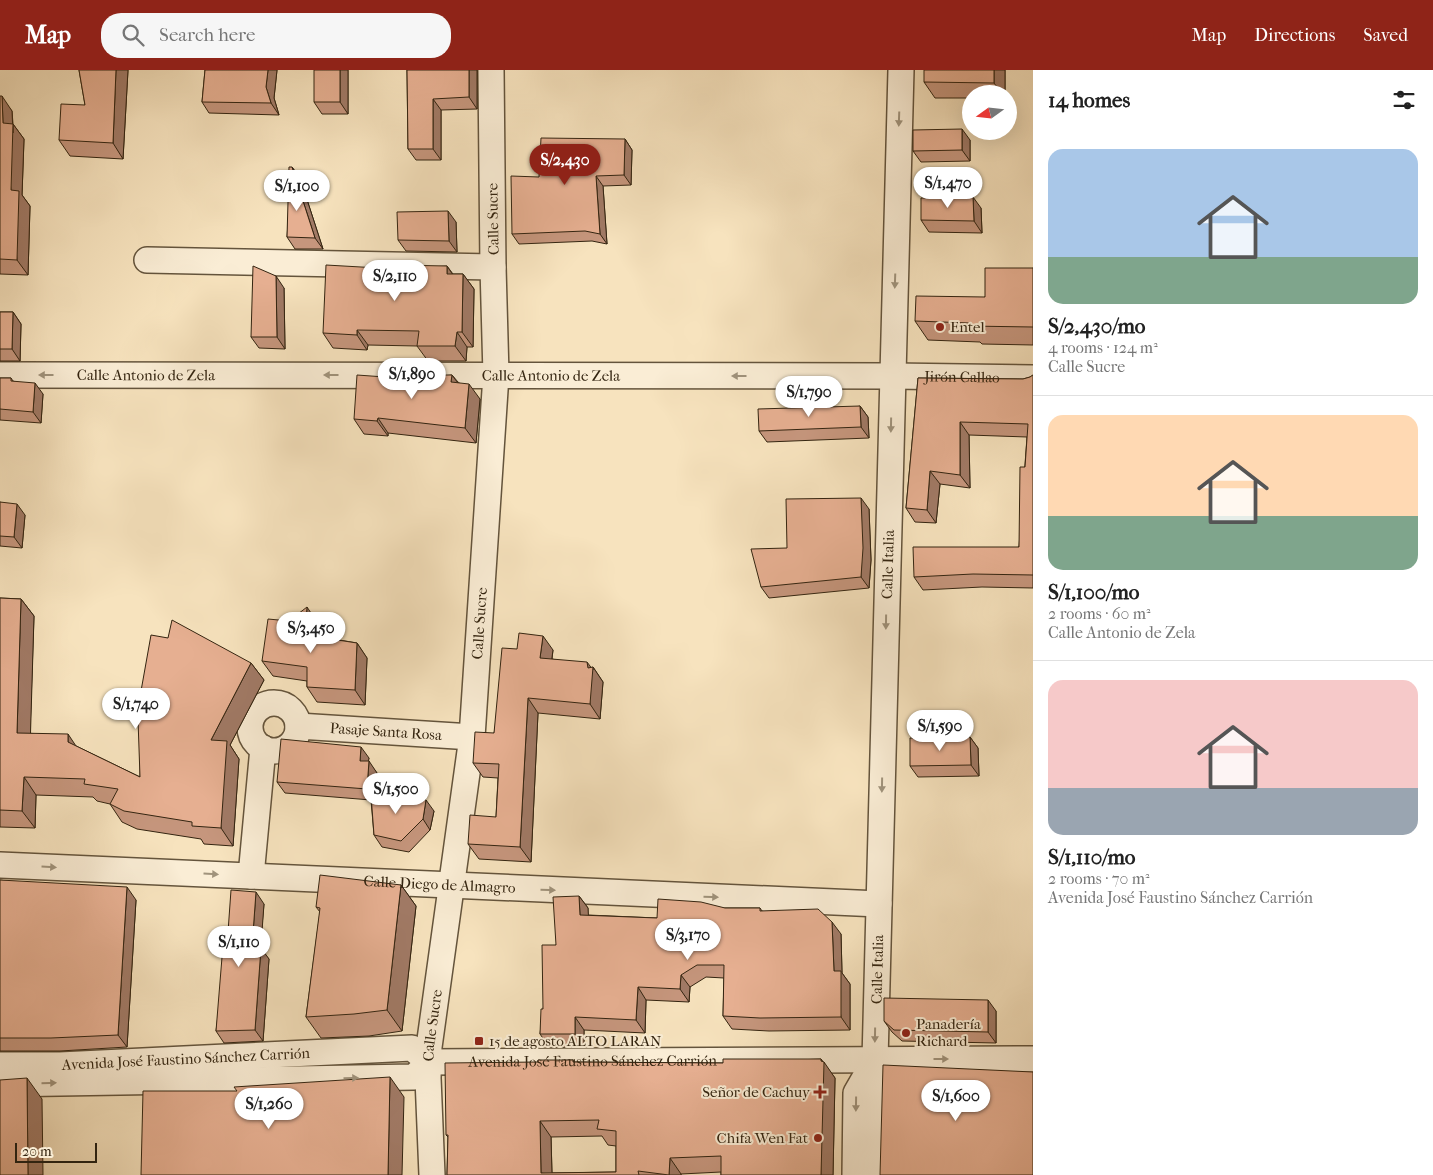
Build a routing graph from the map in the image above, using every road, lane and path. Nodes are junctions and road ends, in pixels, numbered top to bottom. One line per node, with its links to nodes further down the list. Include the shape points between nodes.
1 (491, 70): 4 (street, Calle Sucre)
2 (901, 70): 7 (street, Calle Italia, one-way to 7)
3 (147, 260): 4 (street)
4 (493, 267): 6 (street, Calle Sucre)
5 (0, 375): 6 (street, Calle Antonio de Zela, one-way to 5)
6 (496, 375): 7 (street, Calle Antonio de Zela, one-way to 6); 10 (street, Calle Sucre)
7 (892, 376): 8 (street, Jirón Callao); 15 (street, Calle Italia, one-way to 15)
8 (1033, 378)
9 (298, 726): 10 (street, Pasaje Santa Rosa); 11 (street, via 291,744 273,751); 11 (street, via 295,715 277,702 256,710 250,720 250,731)
10 (472, 738): 14 (street, Calle Sucre)
11 (263, 748): 13 (street)
12 (0, 865): 13 (street, Calle Diego de Almagro, one-way to 13)
13 (251, 876): 14 (street, Calle Diego de Almagro)
14 (452, 886): 15 (street, Calle Diego de Almagro, one-way to 15); 18 (street, Calle Sucre)
15 (879, 904): 17 (street, Calle Italia, one-way to 17)
16 (1033, 1059): 17 (street, Avenida José Faustino Sánchez Carrión, one-way to 16)
17 (875, 1060): 18 (street, Avenida José Faustino Sánchez Carrión); 22 (street, Calle Italia, one-way to 22, via 856,1093); 23 (street, Calle Italia, via 879,1088)
18 (428, 1062): 19 (street, Avenida José Faustino Sánchez Carrión, via 412,1048); 20 (street, Avenida José Faustino Sánchez Carrión, one-way to 18, via 414,1077); 21 (street, Calle Sucre)
19 (0, 1065)
20 (0, 1084)
21 (432, 1175)
22 (855, 1175)
23 (877, 1175)

